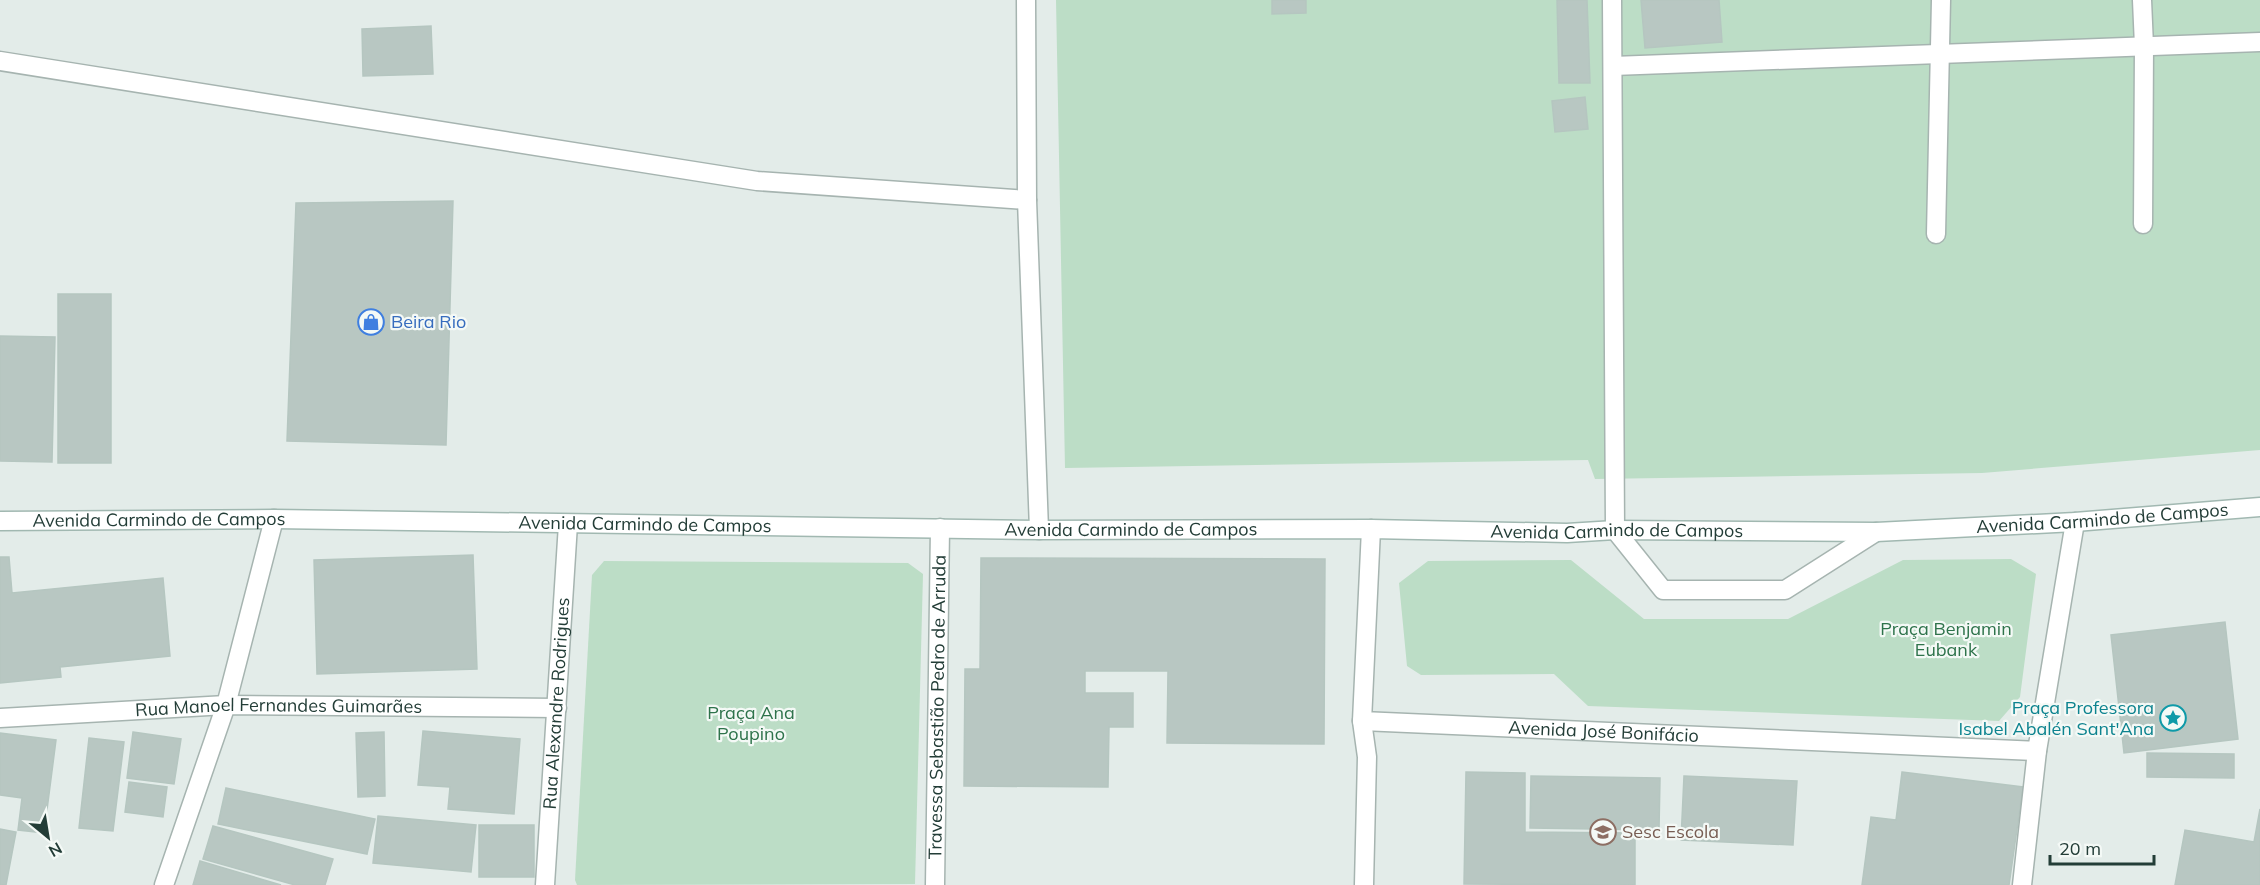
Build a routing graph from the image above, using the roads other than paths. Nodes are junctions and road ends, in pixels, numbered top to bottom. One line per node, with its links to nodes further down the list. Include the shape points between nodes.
1 (1026, 0): 10 (street)
2 (1612, 0): 9 (street)
3 (1941, 0): 7 (street)
4 (2142, 0): 6 (street)
5 (2260, 42): 6 (street)
6 (2144, 46): 7 (street); 11 (street)
7 (1940, 54): 9 (street); 12 (street)
8 (0, 61): 10 (street, via 757,181)
9 (1612, 66): 21 (street)
10 (1027, 200): 20 (street)
11 (2143, 224)
12 (1936, 234)
13 (2260, 507): 16 (street, Avenida Carmindo de Campos)
14 (274, 519): 15 (street, Avenida Carmindo de Campos); 17 (street, Avenida Carmindo de Campos); 23 (street)
15 (0, 521)
16 (2075, 522): 22 (street, Avenida Carmindo de Campos); 27 (street)
17 (568, 524): 18 (street, Avenida Carmindo de Campos); 24 (street, Rua Alexandre Rodrigues)
18 (940, 528): 20 (street, Avenida Carmindo de Campos); 30 (street, Travessa Sebastião Pedro de Arruda)
19 (1371, 529): 20 (street, Avenida Carmindo de Campos); 21 (street, Avenida Carmindo de Campos, via 1567,533); 26 (street)
20 (1038, 530)
21 (1615, 530): 22 (street, Avenida Carmindo de Campos); 22 (street, via 1663,590 1785,590)
22 (1876, 532)
23 (226, 705): 24 (street, Rua Manoel Fernandes Guimarães); 25 (street, Rua Manoel Fernandes Guimarães); 28 (street)
24 (557, 708): 29 (street, Rua Alexandre Rodrigues)
25 (0, 718)
26 (1362, 722): 27 (street, Avenida José Bonifácio); 31 (street, via 1367,757)
27 (2037, 751): 32 (street)
28 (164, 885)
29 (545, 885)
30 (935, 885)
31 (1364, 885)
32 (2022, 885)

